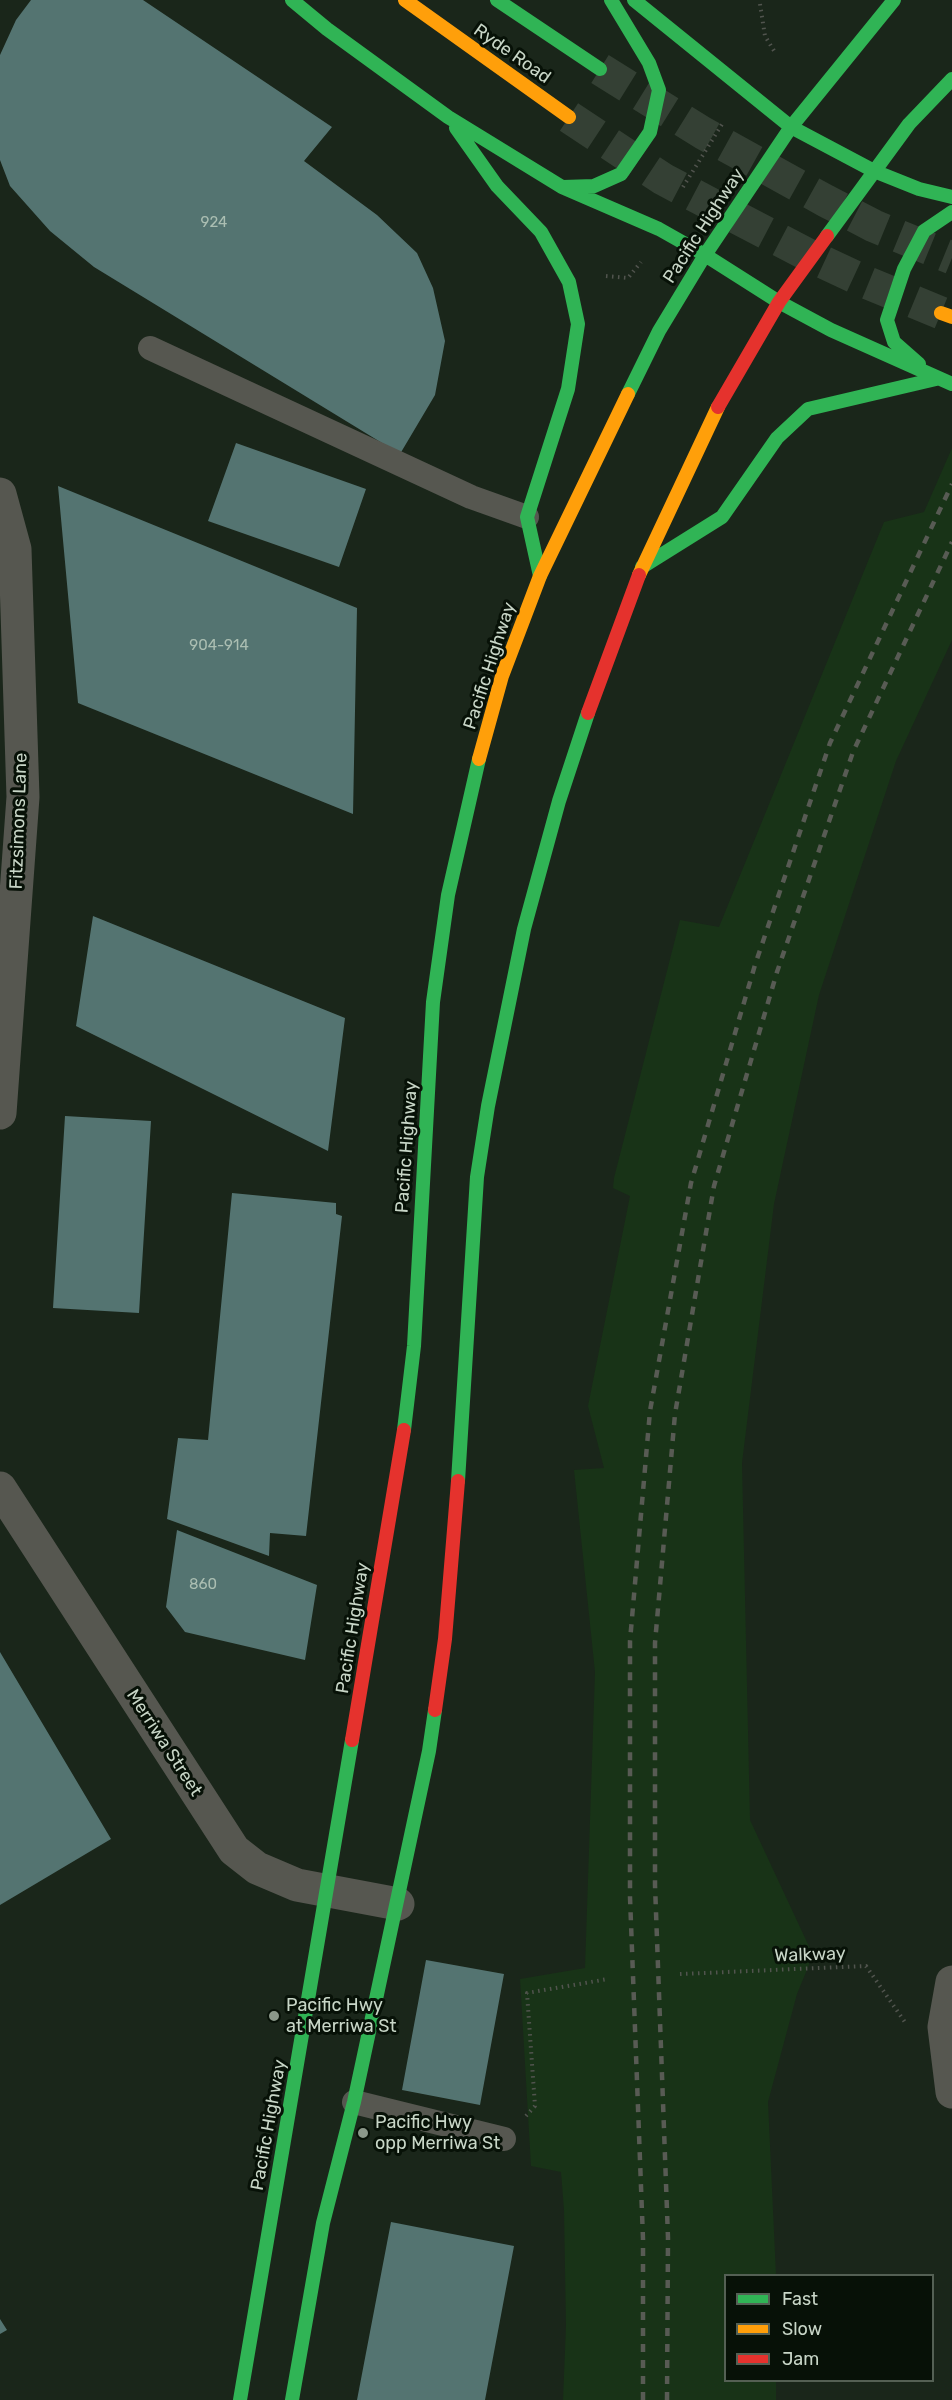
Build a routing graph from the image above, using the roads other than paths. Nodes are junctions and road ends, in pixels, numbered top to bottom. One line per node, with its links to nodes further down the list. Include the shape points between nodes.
1 (292, 0): 9 (highway)
2 (405, 0): 10 (highway, Ryde Road)
3 (497, 0): 7 (highway, Ryde Road)
4 (611, 0): 13 (highway, via 649,63 659,90 650,132 621,174 594,186)
5 (634, 0): 11 (highway)
6 (894, 0): 11 (highway, Pacific Highway)
7 (600, 69)
8 (952, 78): 12 (highway, via 909,124)
9 (448, 117): 13 (highway); 22 (highway, via 497,186 541,232 569,282 578,324 568,389)
10 (569, 117)
11 (791, 127): 12 (highway); 16 (highway, Pacific Highway)
12 (874, 171): 14 (highway); 17 (highway)
13 (562, 187): 16 (highway, via 659,229)
14 (952, 197)
15 (952, 212): 19 (highway, via 924,231 904,269 887,320 894,342)
16 (705, 255): 17 (highway); 24 (highway, Pacific Highway, via 660,331)
17 (779, 302): 19 (highway); 23 (highway, via 716,411)
18 (150, 348): 22 (lane, via 471,497)
19 (936, 379): 20 (highway); 23 (highway, via 808,409 777,438 722,517)
20 (952, 384)
21 (0, 494): 25 (street, Fitzsimons Lane, via 15,549 23,796)
22 (527, 517): 24 (highway)
23 (642, 567): 28 (highway, via 559,801 524,929 488,1106 477,1177 445,1639 429,1751)
24 (540, 576): 27 (highway, Pacific Highway, via 502,676 448,895 433,1002 414,1346 402,1443)
25 (0, 1113)
26 (0, 1488): 27 (street, Merriwa Street, via 234,1850 257,1868 297,1885)
27 (328, 1890): 28 (street, Merriwa Street); 33 (highway, Pacific Highway)
28 (398, 1904): 31 (highway)
29 (952, 1982): 30 (street, via 944,2027)
30 (952, 2092)
31 (354, 2103): 32 (lane); 34 (highway, via 323,2223)
32 (504, 2139)
33 (240, 2400)
34 (292, 2400)

